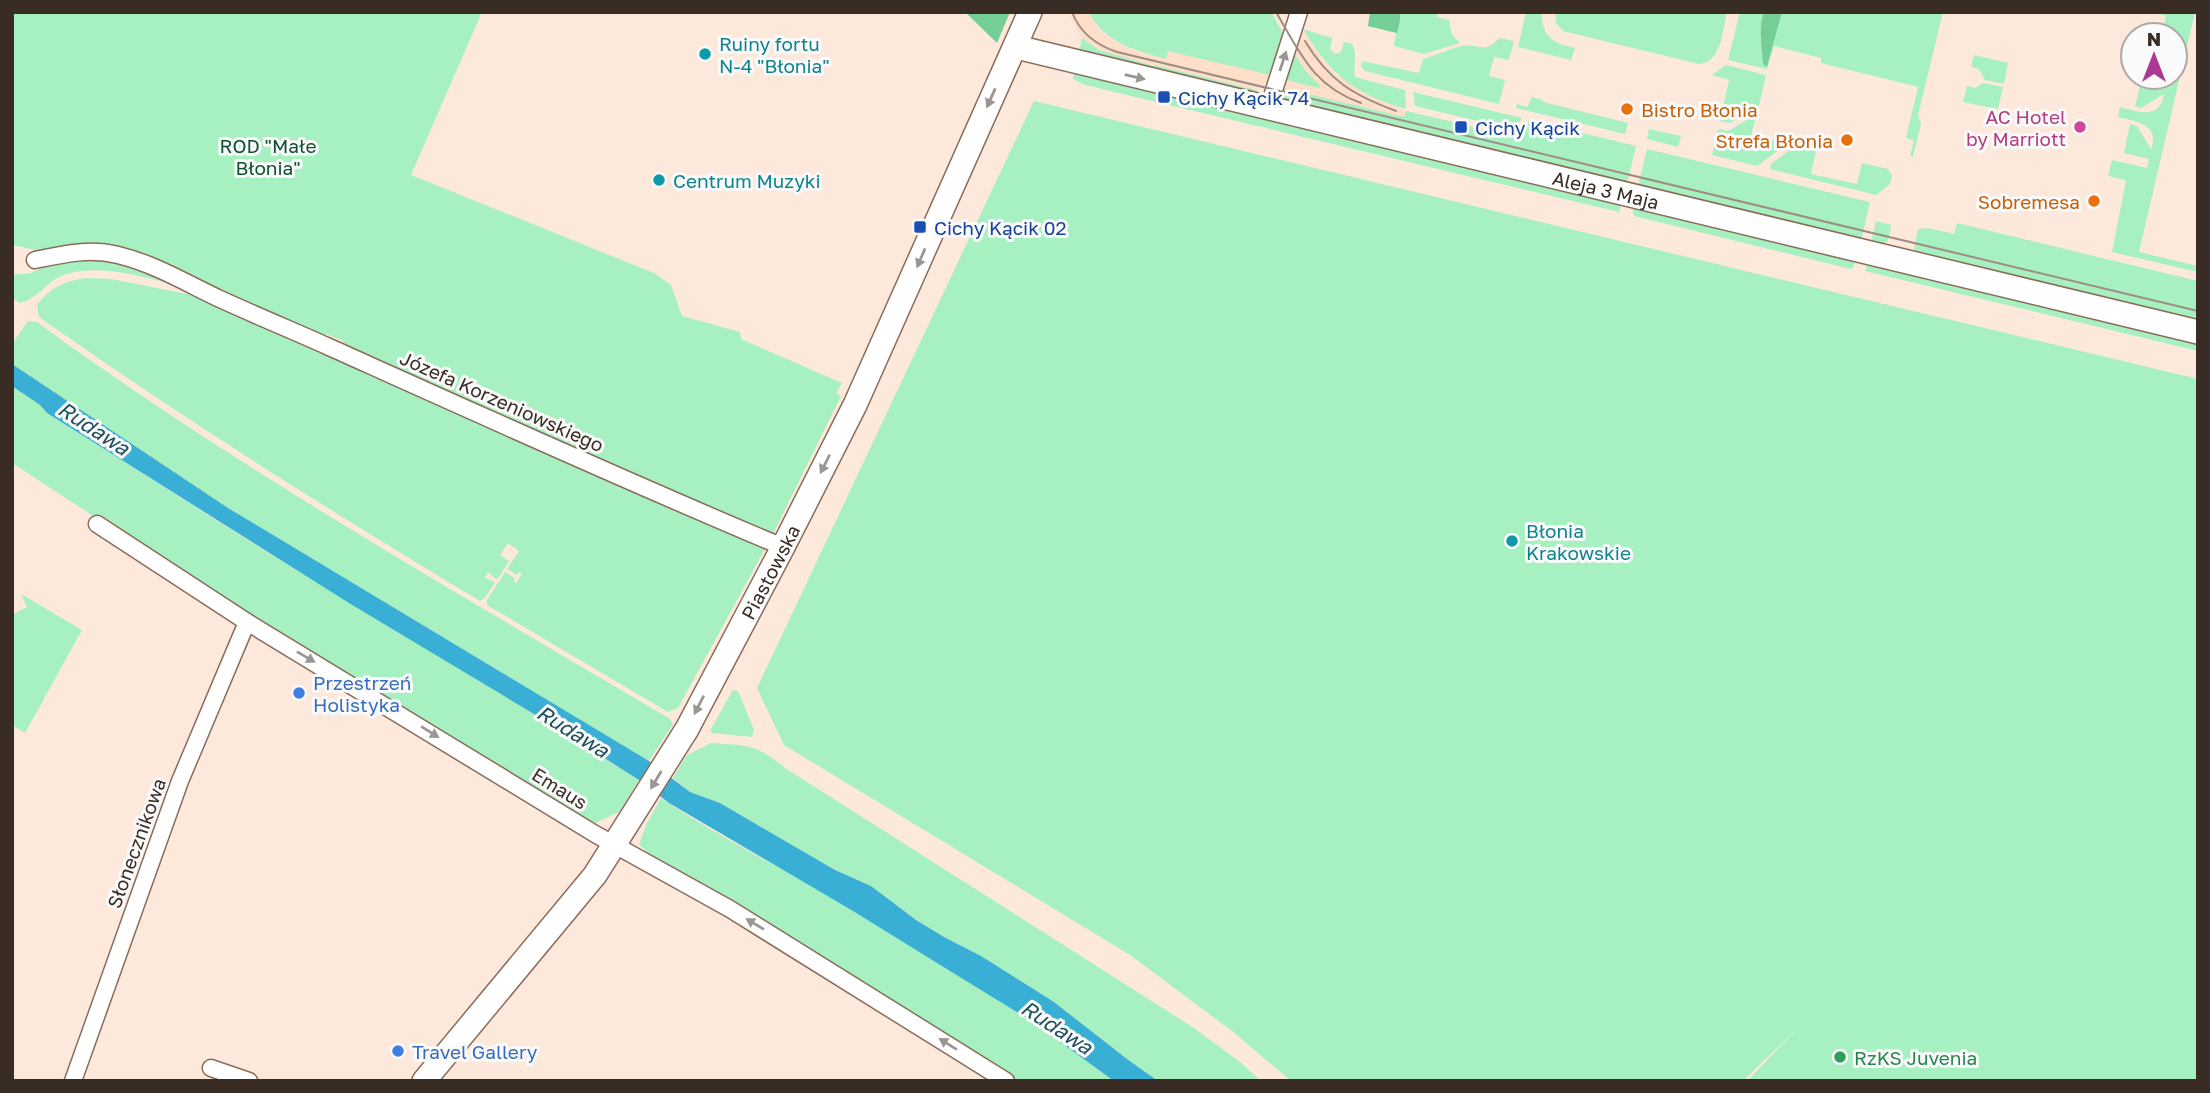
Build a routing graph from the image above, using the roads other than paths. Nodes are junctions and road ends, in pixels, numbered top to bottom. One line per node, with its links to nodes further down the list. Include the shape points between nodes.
1 (1030, 12): 3 (street, Piastowska)
2 (1299, 12): 4 (street, one-way to 2)
3 (1016, 47): 4 (street, Aleja 3 Maja, one-way to 4); 8 (street, Piastowska, one-way to 8, via 876,359)
4 (1268, 109): 6 (street, Aleja 3 Maja)
5 (35, 260): 8 (street, Józefa Korzeniowskiego, via 79,251 108,253 163,270)
6 (2198, 332)
7 (97, 524): 9 (street, Emaus)
8 (783, 547): 10 (street, Piastowska, one-way to 10, via 674,750)
9 (247, 622): 10 (street, Emaus, one-way to 10); 12 (street, Słonecznikowa, via 180,781)
10 (616, 846): 14 (street, Piastowska, via 574,903); 15 (street, Emaus, one-way to 10, via 730,909)
11 (212, 1068): 13 (street)
12 (73, 1081)
13 (249, 1081)
14 (424, 1081)
15 (1006, 1081)

